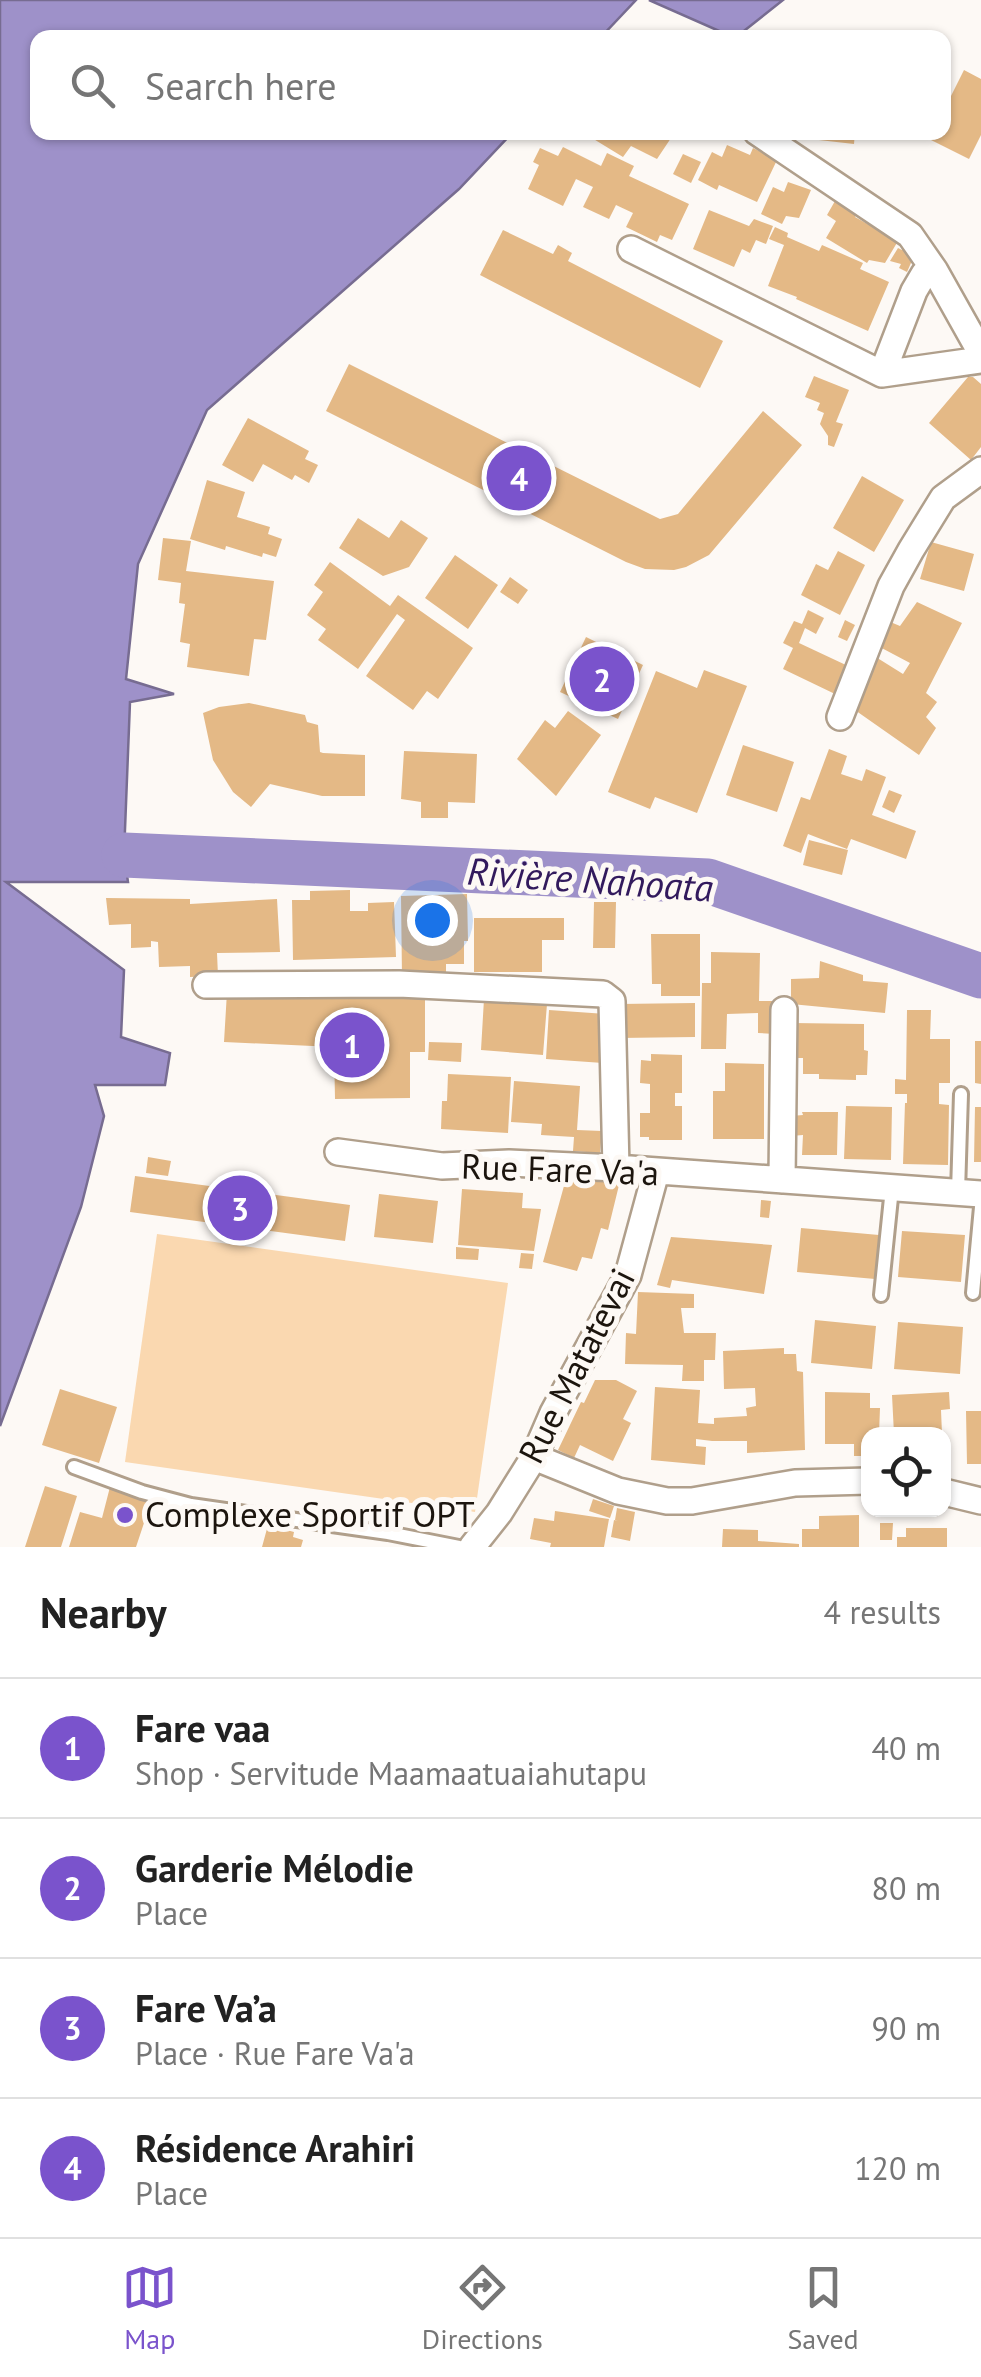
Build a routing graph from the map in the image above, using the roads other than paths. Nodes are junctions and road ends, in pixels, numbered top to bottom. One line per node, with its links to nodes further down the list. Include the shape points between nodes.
1 (769, 140): 3 (street, via 910,235)
2 (630, 249): 5 (street)
3 (935, 271): 4 (street); 5 (street, via 924,274 914,290)
4 (981, 356): 5 (street)
5 (882, 374)
6 (981, 470): 7 (street, via 943,498 891,586)
7 (840, 716)
8 (206, 985): 12 (street, via 399,984 603,994 612,1002)
9 (784, 1010): 14 (street)
10 (960, 1094): 16 (lane, Rue Fare Va'a)
11 (338, 1152): 12 (street, Rue Fare Va'a, via 442,1166)
12 (616, 1168): 13 (street, Rue Fare Va'a)
13 (656, 1172): 14 (street, Rue Fare Va'a); 20 (street, Rue Matatevai, via 628,1275)
14 (782, 1180): 15 (street, Rue Fare Va'a)
15 (892, 1188): 16 (street, Rue Fare Va'a); 19 (lane)
16 (970, 1193)
17 (981, 1207): 18 (lane)
18 (973, 1293)
19 (881, 1295)
20 (534, 1457): 22 (street, via 618,1491 667,1501 795,1482); 26 (street, Rue Matatevai)
21 (74, 1467): 25 (lane, via 191,1505)
22 (861, 1481)
23 (951, 1494): 24 (street)
24 (981, 1501)
25 (459, 1547)
26 (472, 1547)

